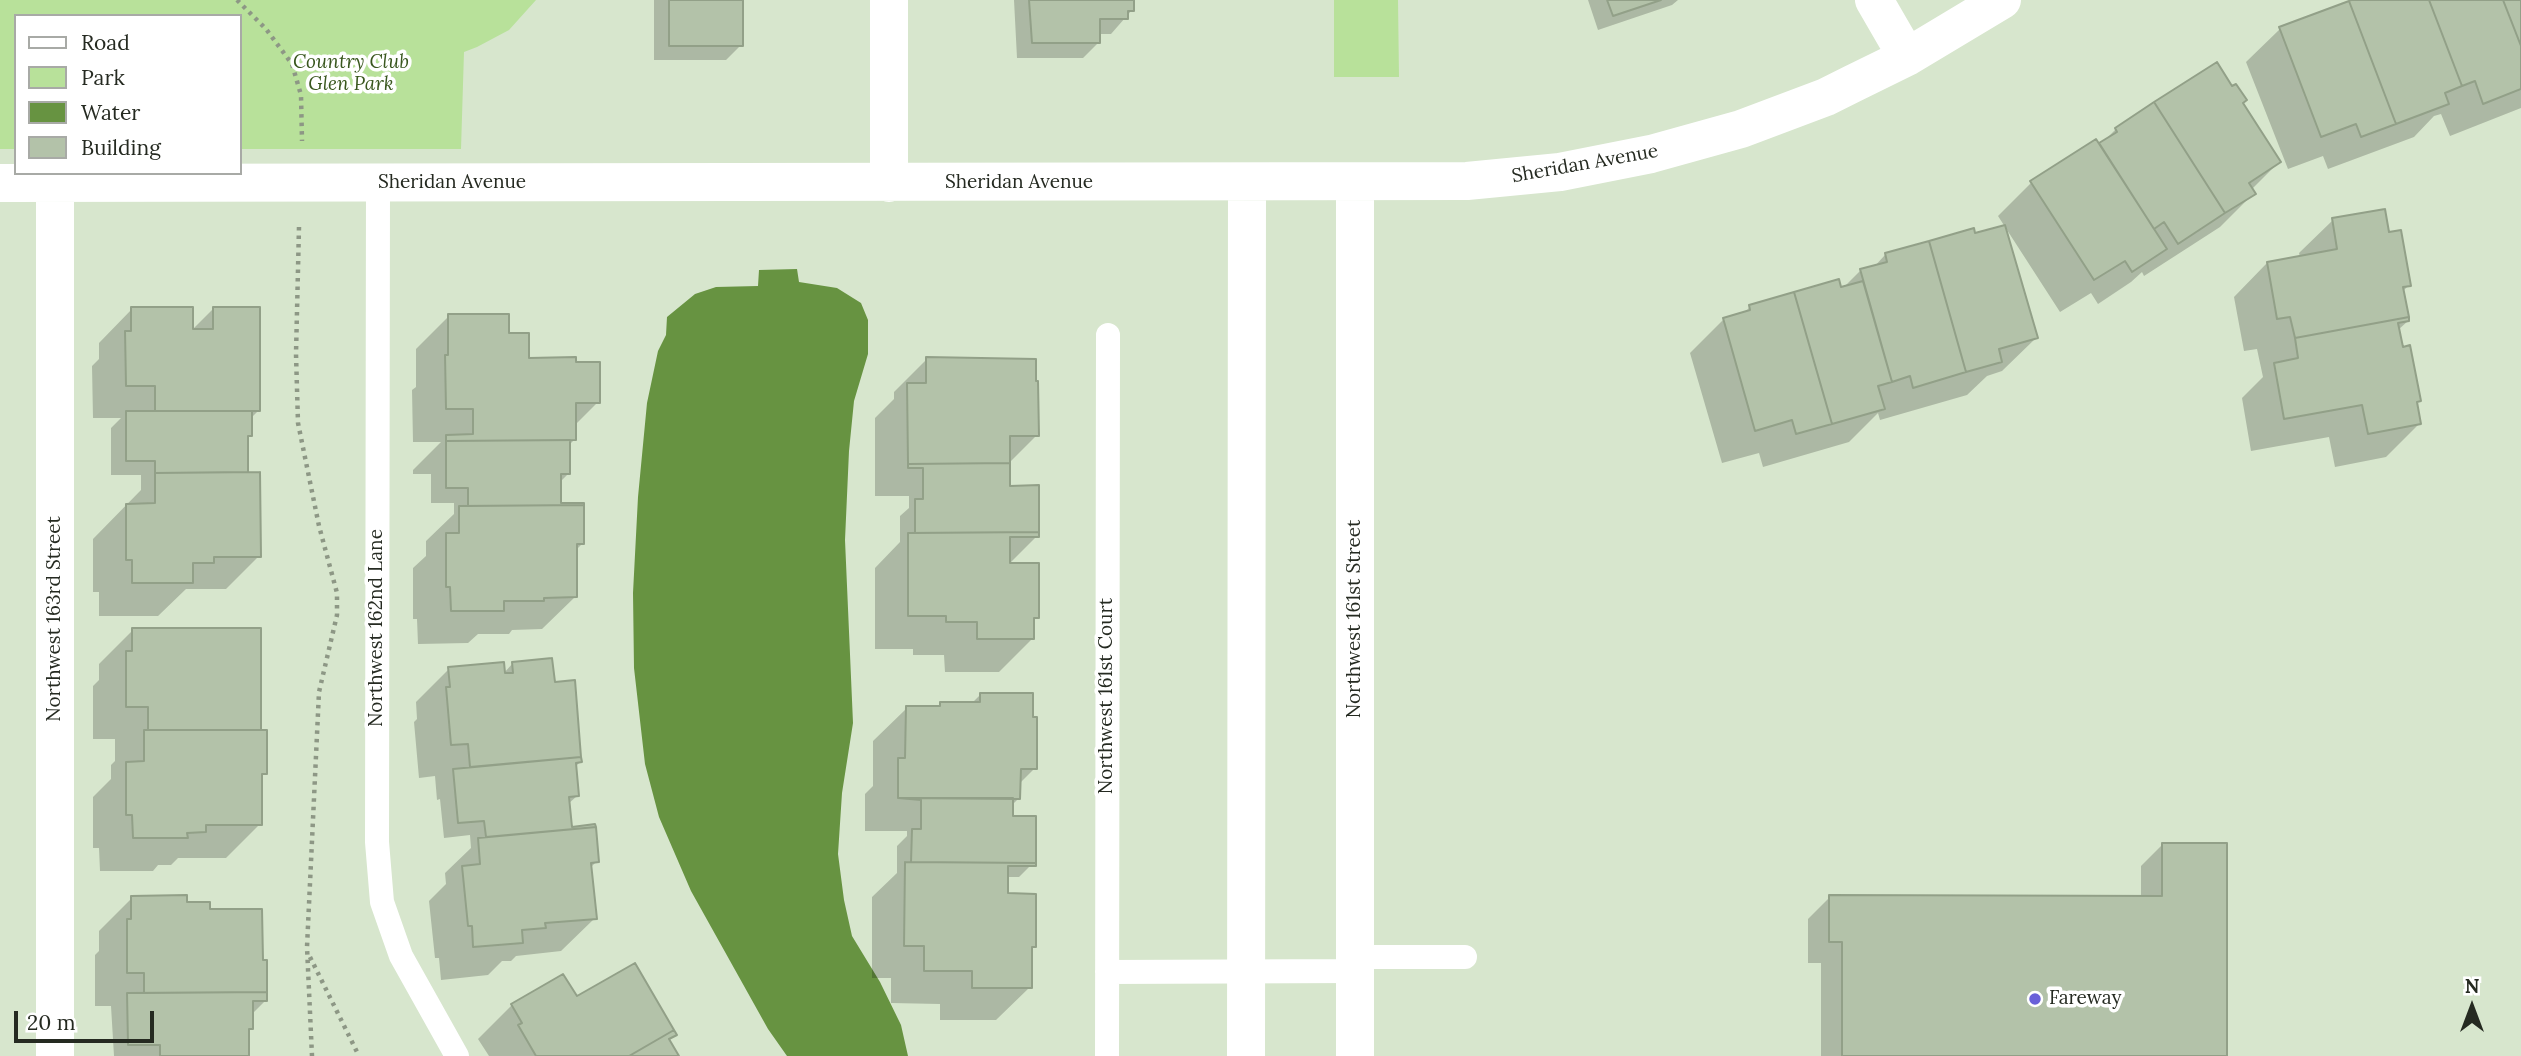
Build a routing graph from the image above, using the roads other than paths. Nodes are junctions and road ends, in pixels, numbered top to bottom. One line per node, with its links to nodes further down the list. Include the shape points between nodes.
1 (889, 0): 8 (street)
2 (1874, 0): 4 (street)
3 (2002, 0): 4 (street, Sheridan Avenue)
4 (1907, 57): 10 (street, Sheridan Avenue, via 1826,97 1741,129 1651,154 1560,172 1467,181)
5 (0, 183): 6 (street, Sheridan Avenue)
6 (55, 183): 7 (street, Sheridan Avenue); 16 (street, Northwest 163rd Street)
7 (378, 183): 8 (street, Sheridan Avenue); 17 (lane, Northwest 162nd Lane, via 377,842 382,902 401,956)
8 (889, 183): 9 (street, Sheridan Avenue)
9 (1247, 183): 10 (street, Sheridan Avenue); 14 (street)
10 (1355, 183): 13 (street, Northwest 161st Street)
11 (1108, 335): 15 (lane, Northwest 161st Court)
12 (1465, 957): 13 (lane)
13 (1355, 964): 14 (lane); 20 (street, Northwest 161st Street)
14 (1246, 971): 15 (lane); 19 (street)
15 (1107, 972): 18 (lane, Northwest 161st Court)
16 (55, 1056)
17 (457, 1056)
18 (1107, 1056)
19 (1246, 1056)
20 (1354, 1056)

